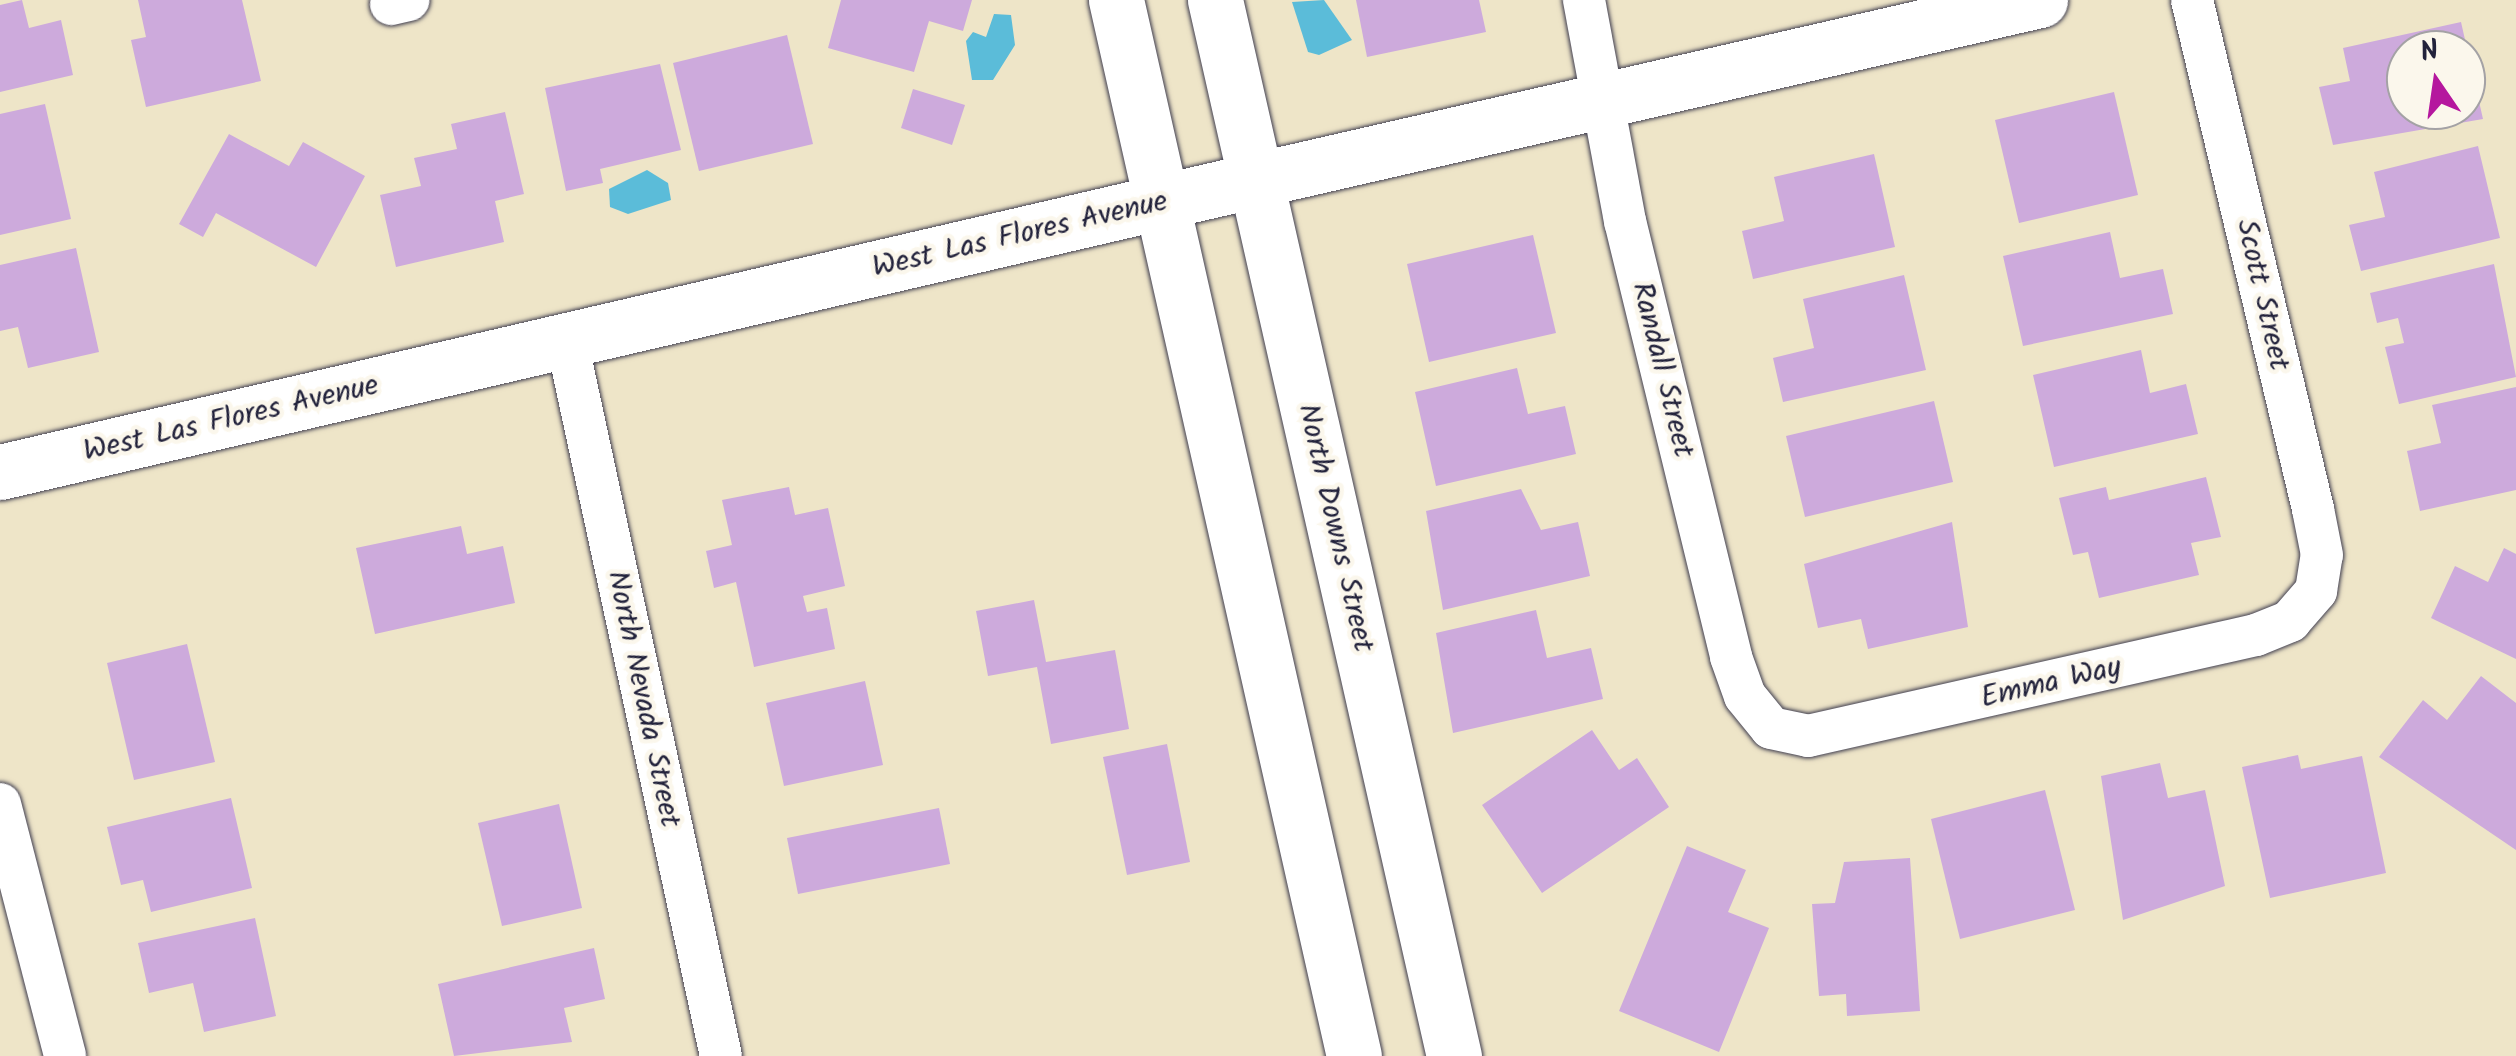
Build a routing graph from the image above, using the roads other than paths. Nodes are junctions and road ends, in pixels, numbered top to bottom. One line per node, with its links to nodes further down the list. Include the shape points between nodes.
1 (1116, 0): 8 (main road)
2 (1215, 0): 7 (main road, North Downs Street)
3 (1584, 0): 6 (street, Randall Street)
4 (2040, 0): 6 (main road, West Las Flores Avenue)
5 (2192, 0): 11 (street, Scott Street, via 2313,509 2322,555)
6 (1603, 101): 7 (main road, West Las Flores Avenue); 12 (street, Randall Street, via 1732,657 1745,696)
7 (1256, 182): 8 (main road, West Las Flores Avenue); 17 (main road, North Downs Street)
8 (1160, 202): 9 (main road, West Las Flores Avenue); 16 (main road)
9 (566, 342): 10 (main road, West Las Flores Avenue); 15 (street, North Nevada Street)
10 (0, 472)
11 (2316, 591): 12 (street, Emma Way, via 2290,621 2256,635 1845,732)
12 (1771, 728)
13 (0, 804): 14 (street)
14 (65, 1056)
15 (721, 1056)
16 (1354, 1056)
17 (1454, 1056)

